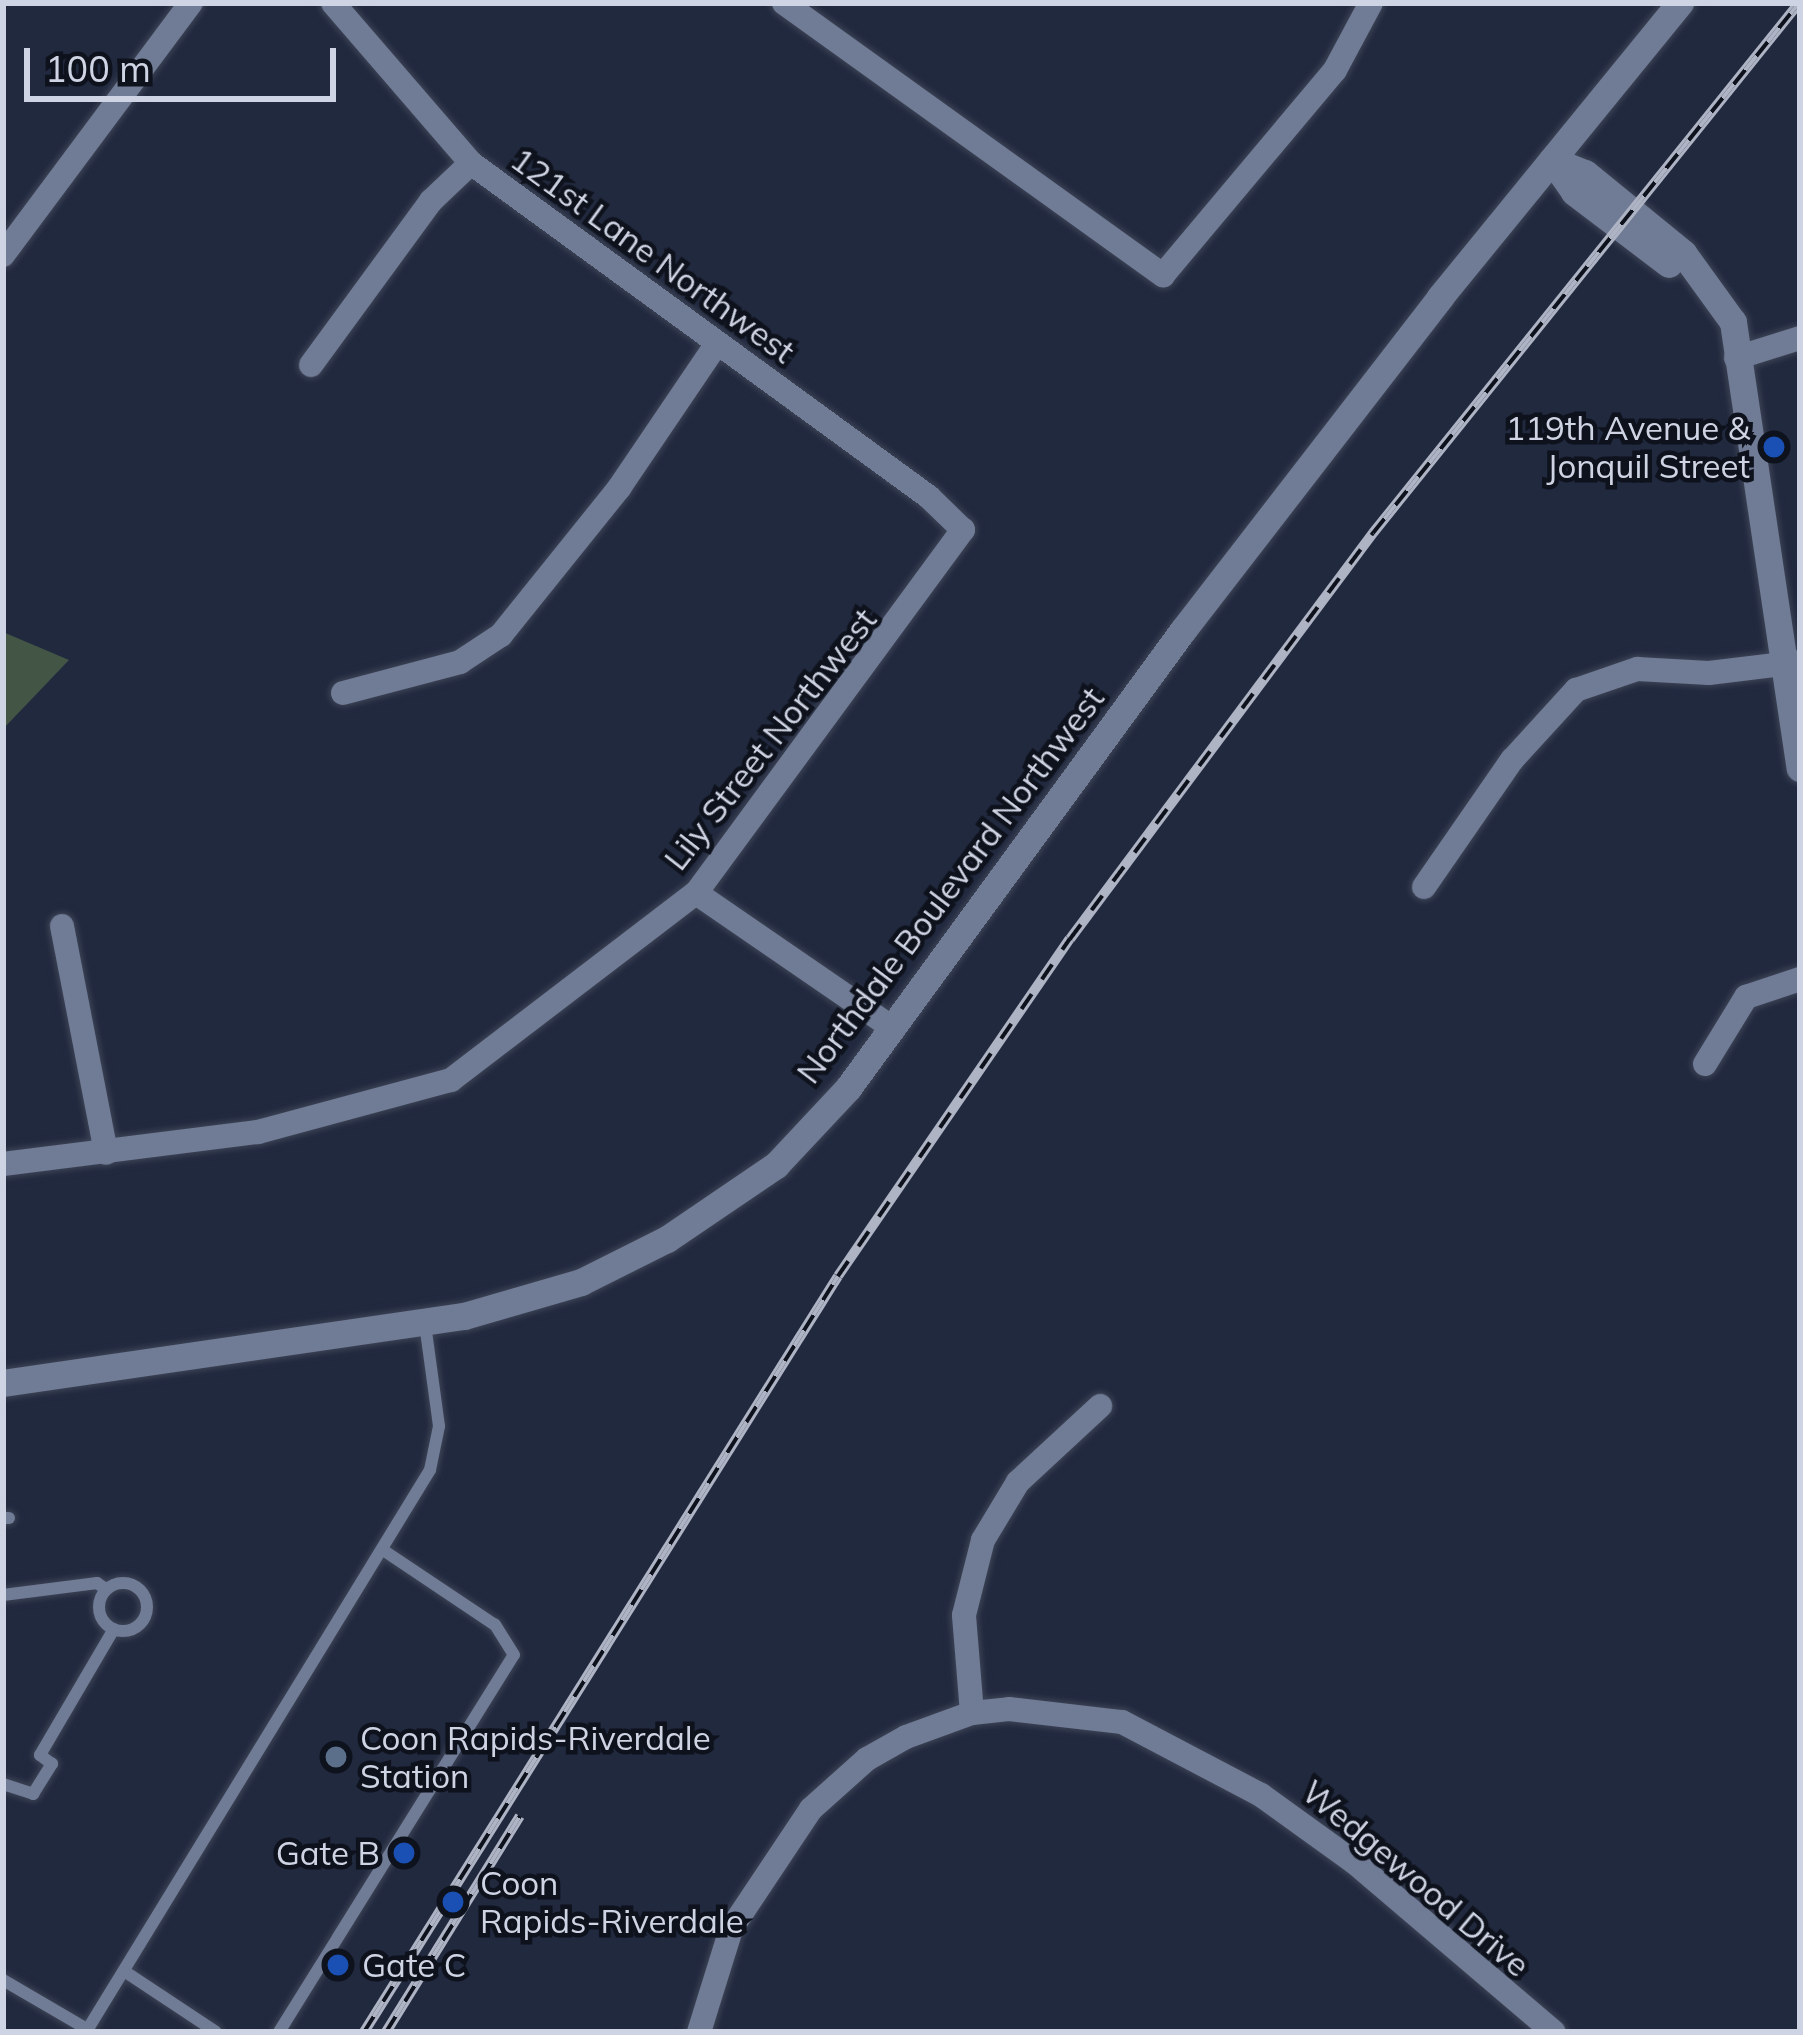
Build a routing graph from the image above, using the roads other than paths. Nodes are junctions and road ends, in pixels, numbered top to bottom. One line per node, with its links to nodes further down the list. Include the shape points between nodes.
1 (190, 3): 8 (street)
2 (333, 3): 7 (street, 121st Lane Northwest)
3 (784, 3): 5 (street, via 1163,275 1335,70)
4 (1680, 3): 6 (street, Northdale Boulevard Northwest)
5 (1360, 8)
6 (1552, 160): 11 (street, via 1574,192 1683,277); 21 (street, Northdale Boulevard Northwest, via 1183,630)
7 (471, 164): 10 (street, 121st Lane Northwest); 12 (street, via 431,201)
8 (3, 255)
9 (1800, 338): 11 (street)
10 (717, 343): 13 (street, 121st Lane Northwest); 15 (street, via 619,488 501,635 460,662)
11 (1736, 358): 14 (street)
12 (311, 364)
13 (963, 530): 18 (street, Lily Street Northwest)
14 (1792, 663): 16 (street); 17 (street, via 1694,674 1637,669 1576,690 1512,760)
15 (344, 693)
16 (1800, 768)
17 (1424, 886)
18 (696, 893): 21 (street); 23 (street, Lily Street Northwest, via 451,1080 278,1128)
19 (62, 926): 23 (street)
20 (1800, 979): 22 (street, via 1746,998)
21 (894, 1028): 25 (street, Northdale Boulevard Northwest, via 776,1165 667,1239 580,1282)
22 (1706, 1064)
23 (106, 1153): 24 (street, Lily Street Northwest)
24 (3, 1164)
25 (425, 1323): 26 (street, Northdale Boulevard Northwest); 28 (lane, via 439,1426 430,1470)
26 (3, 1383)
27 (1100, 1406): 32 (street, via 1018,1482 983,1540 964,1615)
28 (386, 1552): 34 (lane); 38 (lane, via 474,1611 514,1655)
29 (106, 1589): 30 (lane, via 97,1582); 31 (lane, via 99,1611); 31 (lane, via 136,1586 148,1606 137,1627)
30 (3, 1595)
31 (114, 1629): 33 (lane, via 40,1755 52,1764 33,1793)
32 (972, 1713): 39 (street, Wedgewood Drive, via 867,1759 811,1809 731,1929); 40 (street, Wedgewood Drive, via 1087,1714 1207,1763 1307,1825)
33 (3, 1784)
34 (124, 1971): 36 (lane); 37 (lane)
35 (3, 1981): 36 (lane)
36 (87, 2031)
37 (216, 2032)
38 (279, 2032)
39 (699, 2032)
40 (1554, 2032)

